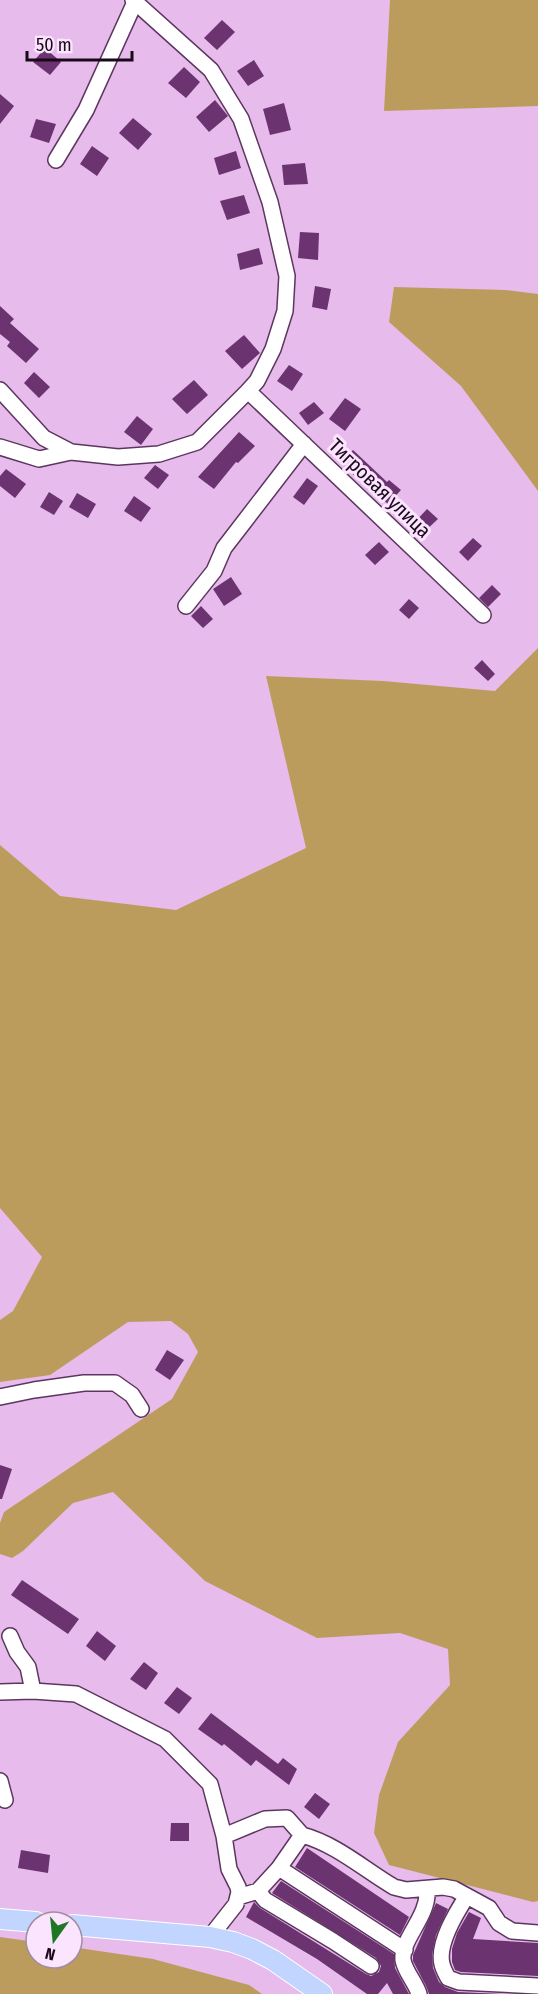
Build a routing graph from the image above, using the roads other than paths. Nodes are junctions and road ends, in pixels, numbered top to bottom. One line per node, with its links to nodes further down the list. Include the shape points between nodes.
1 (134, 1): 2 (street, via 86,110); 4 (street, via 211,70 242,118 270,202 287,276 285,311 273,349)
2 (56, 160)
3 (0, 390): 7 (street, via 44,438)
4 (249, 391): 5 (street, Тигровая улица); 7 (street, via 196,442 159,454 118,457)
5 (304, 444): 8 (street, via 224,548 214,571); 9 (street, Тигровая улица)
6 (0, 447): 7 (street, via 39,459)
7 (71, 452)
8 (186, 606)
9 (483, 615)
10 (0, 1397): 11 (street, via 84,1383 115,1383 132,1395)
11 (141, 1409)
12 (9, 1636): 13 (street, via 28,1667)
13 (33, 1691): 14 (street); 18 (street, via 76,1694 165,1739 210,1784)
14 (0, 1692)
15 (0, 1781): 16 (street)
16 (5, 1800)
17 (302, 1835): 18 (street, via 287,1818 265,1819); 19 (street); 20 (street, via 315,1838 394,1887)
18 (224, 1836): 23 (street)
19 (279, 1868): 21 (street); 29 (street)
20 (427, 1890): 22 (street, via 443,1887); 29 (street, via 428,1902)
21 (258, 1891): 23 (street); 30 (street, via 265,1900)
22 (466, 1896): 27 (street, via 489,1908 499,1923 512,1930); 31 (street, via 441,1952 448,1978 459,1982)
23 (238, 1898): 28 (street)
24 (0, 1919): 25 (main road)
25 (24, 1921)
26 (84, 1926): 28 (main road)
27 (538, 1934)
28 (210, 1937): 32 (main road, via 252,1949)
29 (405, 1950): 33 (street, via 405,1965)
30 (371, 1966)
31 (538, 1986)
32 (322, 1994)
33 (419, 1994)

